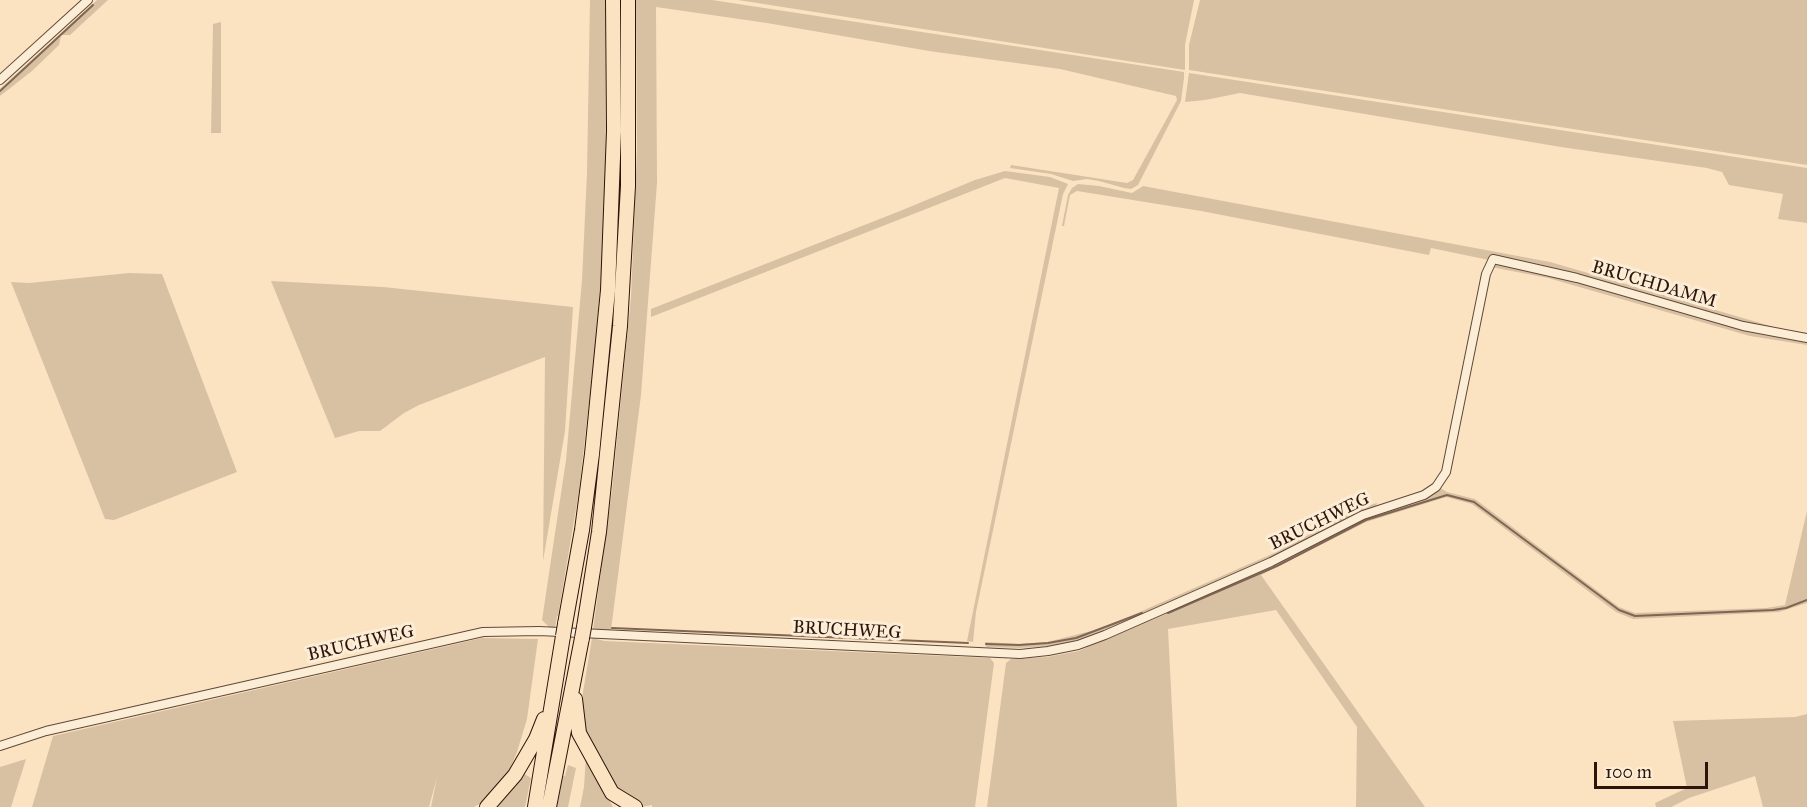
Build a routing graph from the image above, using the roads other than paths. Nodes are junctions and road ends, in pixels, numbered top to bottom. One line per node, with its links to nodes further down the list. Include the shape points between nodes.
1 (88, 0): 4 (street)
2 (613, 0): 8 (highway, via 614,131 608,290 582,530)
3 (628, 0): 7 (highway, via 629,124 623,292 599,532)
4 (0, 80)
5 (1493, 260): 6 (street, BRUCHDAMM, via 1577,278 1743,326); 9 (street, BRUCHWEG, via 1486,274 1446,472 1436,487 1424,495 1363,515 1271,562 1078,645 1020,654 539,630 483,632 46,731)
6 (1807, 338)
7 (573, 684): 12 (highway); 13 (highway, via 579,733 612,793)
8 (554, 694): 10 (highway, via 526,758); 11 (highway)
9 (0, 747)
10 (487, 807)
11 (535, 807)
12 (549, 807)
13 (635, 807)

